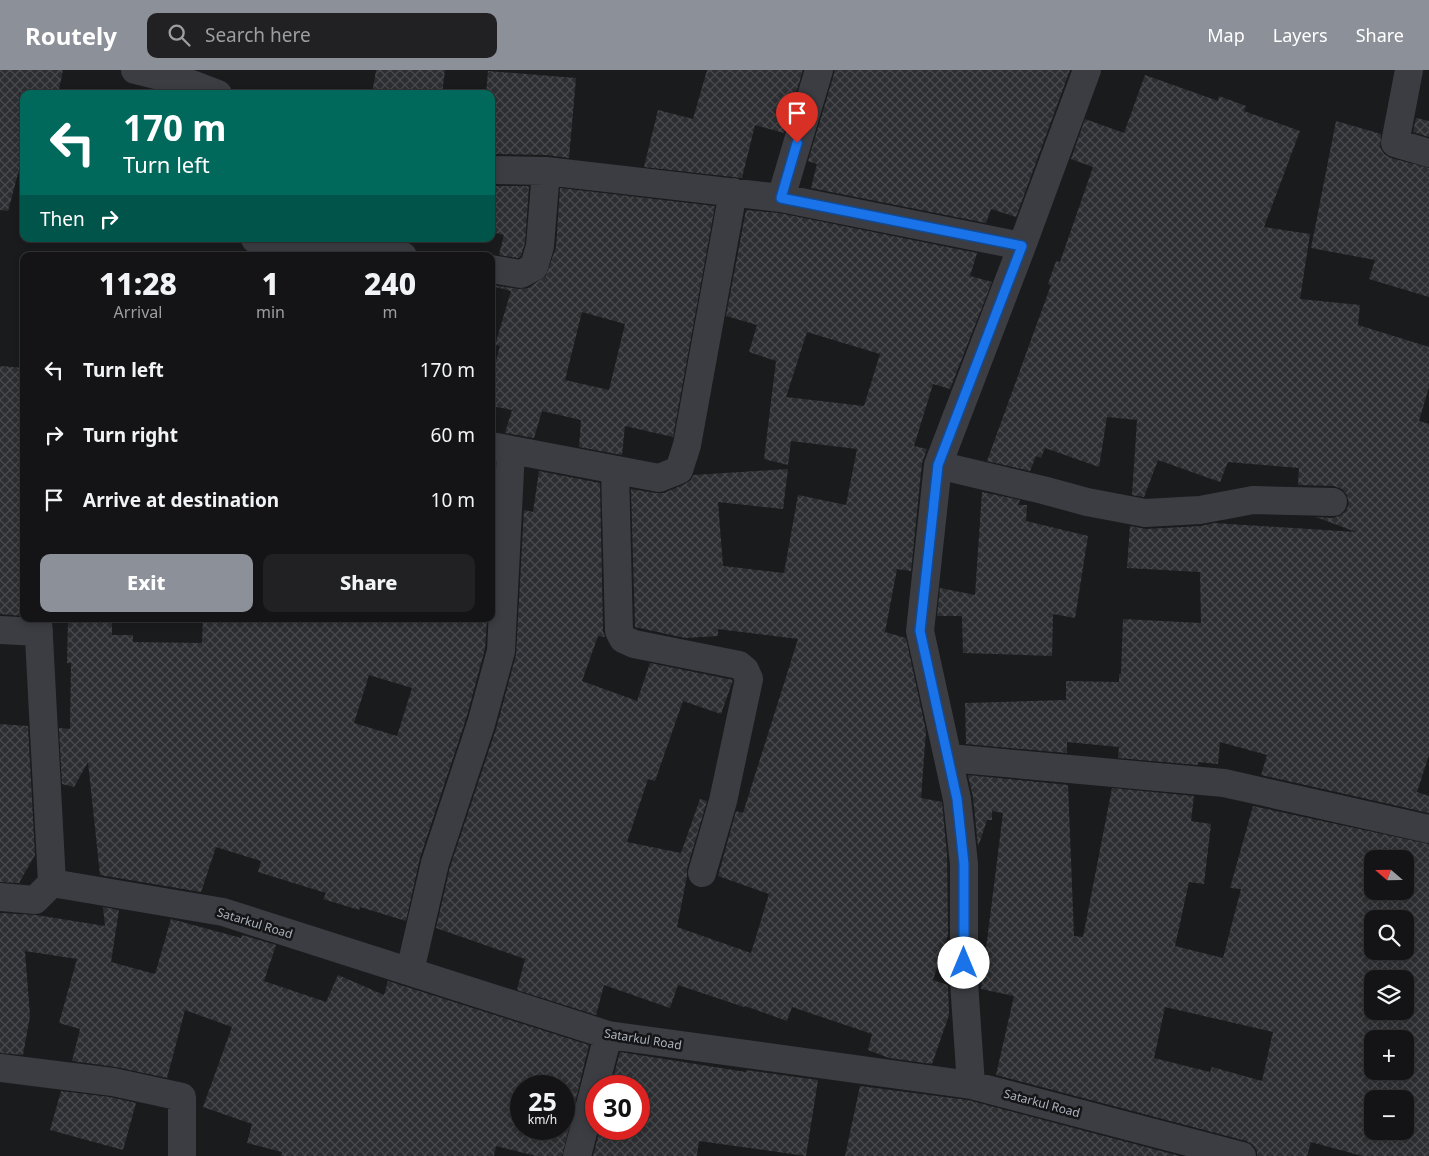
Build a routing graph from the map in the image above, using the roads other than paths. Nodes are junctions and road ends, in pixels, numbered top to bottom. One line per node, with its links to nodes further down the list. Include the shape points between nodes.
1 (135, 70): 5 (street)
2 (819, 70): 10 (street)
3 (1087, 70): 12 (street)
4 (1409, 70): 6 (street, via 1395,143)
5 (208, 90)
6 (1429, 154)
7 (495, 170): 8 (street)
8 (546, 171): 9 (street); 14 (street, via 540,246 534,267 521,274)
9 (733, 192): 10 (street); 17 (street, via 687,445 679,470 659,478)
10 (781, 198): 12 (street)
11 (280, 242): 13 (street)
12 (1022, 246): 16 (street)
13 (368, 252)
14 (495, 271)
15 (501, 448): 17 (street); 26 (street, via 501,651 481,724 435,864)
16 (938, 465): 18 (street, via 1087,502 1146,513 1200,510 1253,500); 21 (street, via 920,631)
17 (615, 470): 23 (street, via 619,631 624,639 634,644 739,665 746,670 749,679 723,801)
18 (1333, 502)
19 (39, 625): 20 (street); 24 (street)
20 (0, 630)
21 (949, 758): 22 (street, via 1224,783); 29 (street, via 964,864 964,982)
22 (1429, 829)
23 (702, 873)
24 (52, 883): 25 (street, via 35,900); 26 (street, Satarkul Road, via 224,912)
25 (0, 897)
26 (410, 971): 27 (street, Satarkul Road)
27 (608, 1035): 29 (street, Satarkul Road); 31 (street)
28 (0, 1068): 30 (street, via 112,1082 182,1097)
29 (972, 1085): 32 (street, Satarkul Road)
30 (182, 1156)
31 (577, 1156)
32 (1242, 1156)

